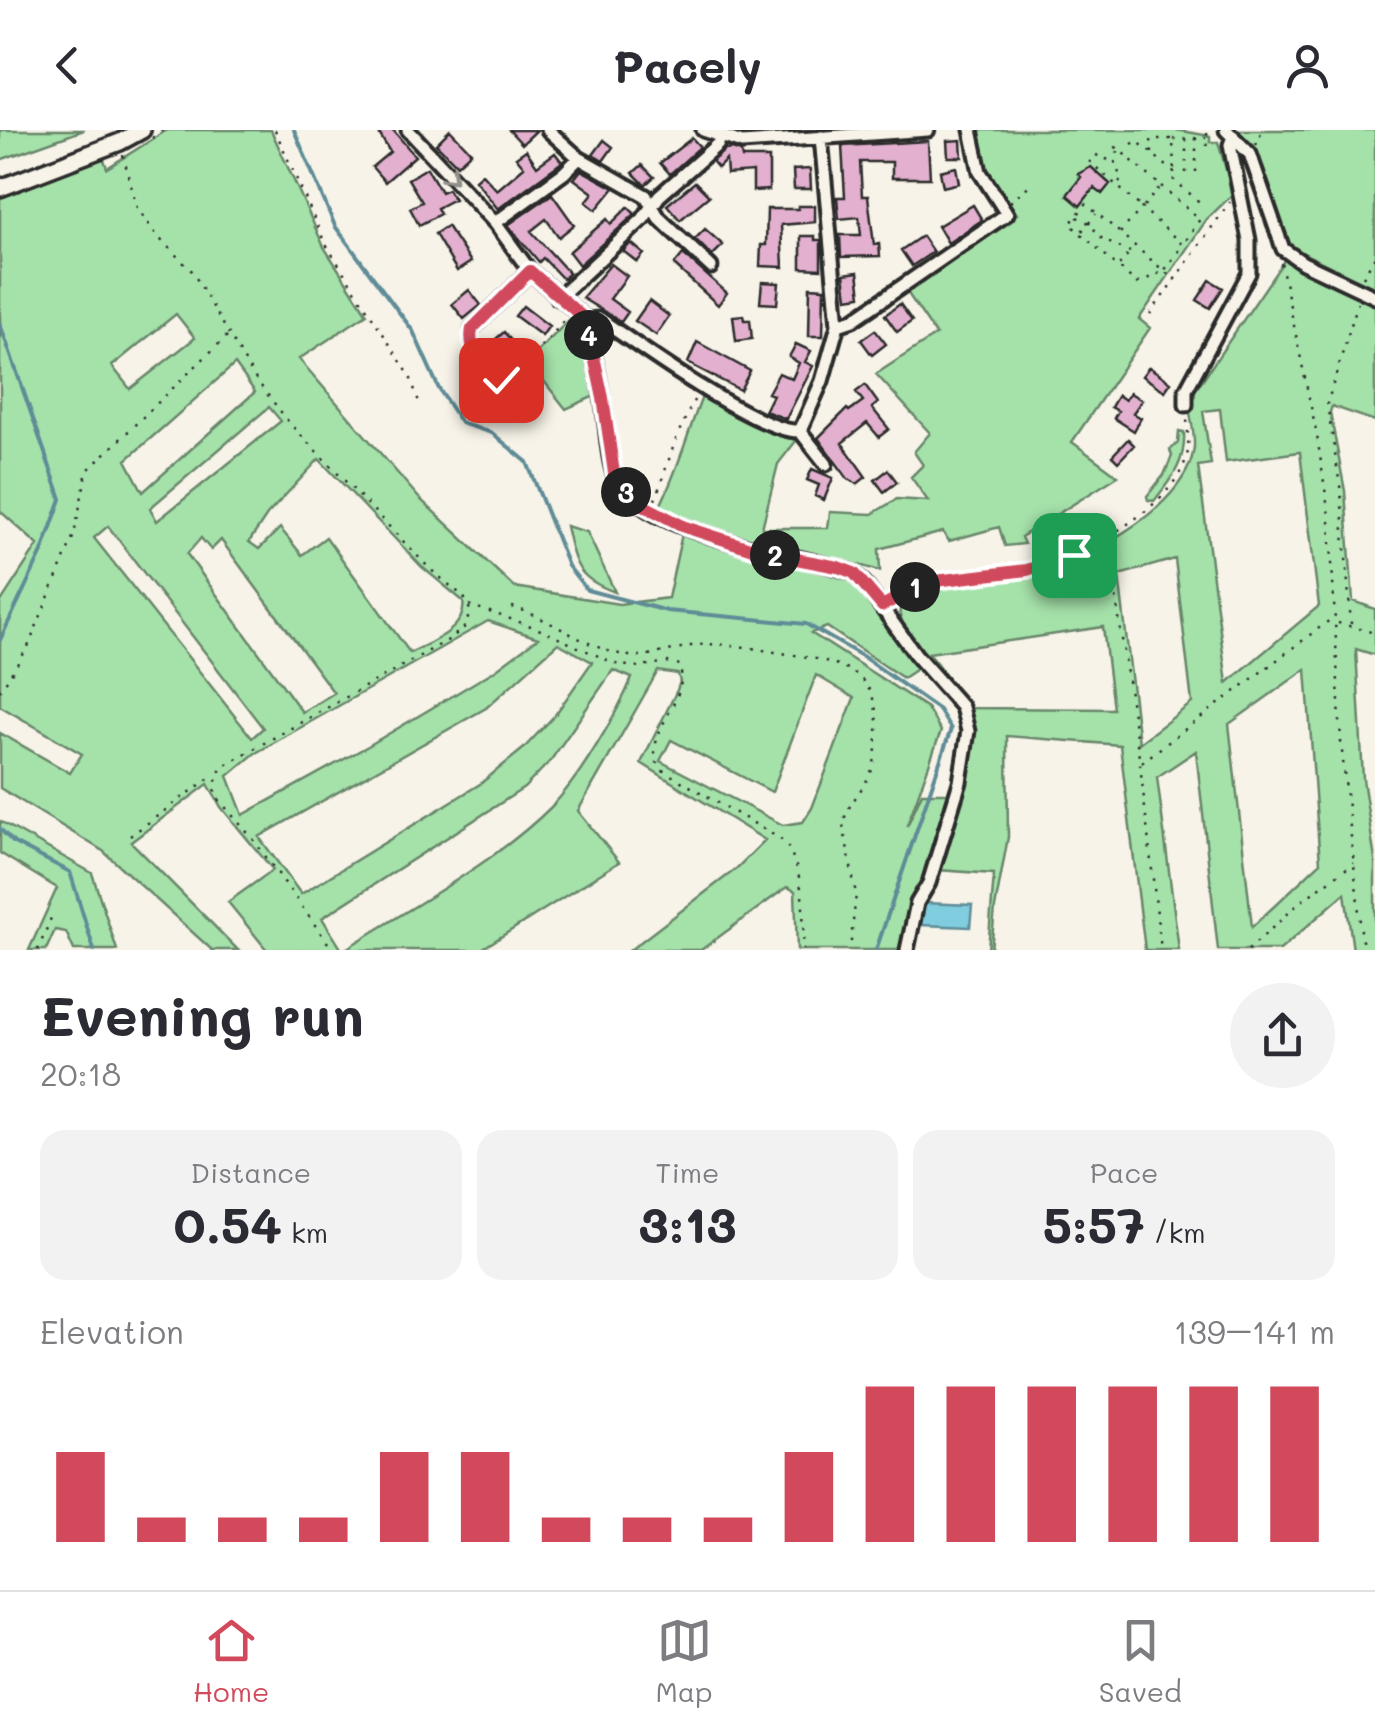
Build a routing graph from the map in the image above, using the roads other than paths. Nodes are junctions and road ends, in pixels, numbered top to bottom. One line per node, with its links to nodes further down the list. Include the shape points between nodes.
1 (142, 130): 12 (main road)
2 (408, 130): 14 (street, one-way to 14)
3 (548, 130): 11 (street)
4 (702, 130): 10 (street)
5 (928, 130): 7 (street)
6 (971, 130): 20 (street, via 980,172 1008,214)
7 (865, 132): 9 (street)
8 (1230, 133): 17 (street, via 1250,154 1282,249); 22 (street, via 1251,258 1186,390)
9 (828, 135): 10 (street, via 742,143); 20 (street)
10 (720, 138): 13 (street)
11 (579, 158): 13 (street); 14 (street)
12 (0, 188)
13 (654, 205): 15 (street, via 659,218); 18 (street)
14 (495, 223): 16 (street)
15 (712, 267)
16 (530, 271): 18 (street); 21 (street)
17 (1375, 297)
18 (558, 298): 19 (street)
19 (586, 320): 23 (street, via 600,319 770,424); 25 (street, via 622,489 685,527 854,573 962,707 968,731 960,782 929,884 916,903)
20 (838, 325): 23 (street)
21 (472, 329)
22 (1186, 405)
23 (800, 431): 24 (street)
24 (826, 464)
25 (907, 950)

